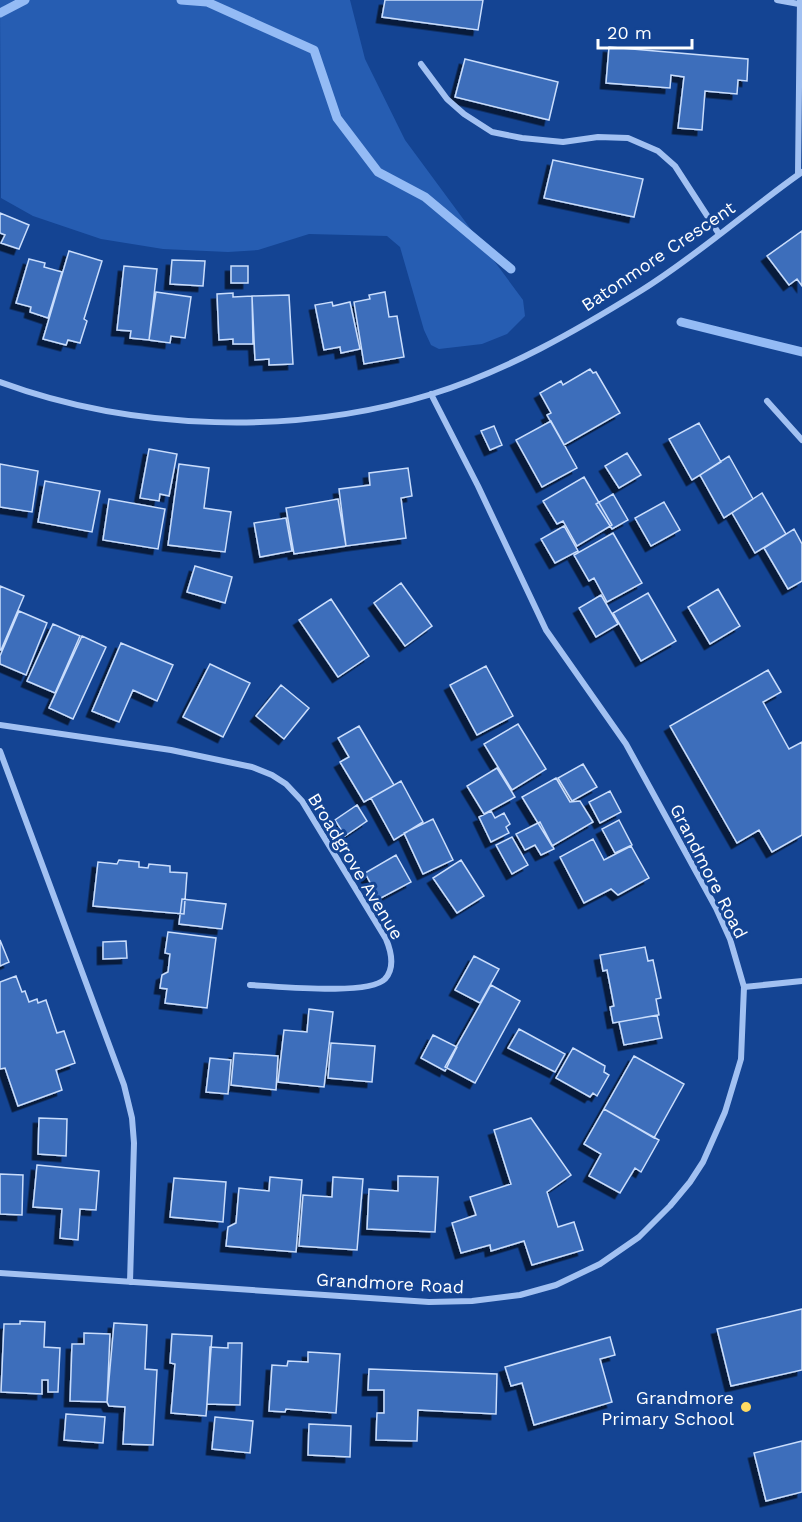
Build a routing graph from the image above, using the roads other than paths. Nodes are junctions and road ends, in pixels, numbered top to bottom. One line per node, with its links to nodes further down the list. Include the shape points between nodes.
1 (777, 0): 2 (street)
2 (800, 2): 4 (street)
3 (421, 64): 5 (street, via 447,99 492,132 563,142 628,138 658,151 675,166)
4 (800, 173): 5 (street, Batonmore Crescent)
5 (719, 234): 7 (street, Batonmore Crescent, via 581,327 514,361)
6 (0, 382): 7 (street, Batonmore Crescent, via 79,404 216,423 280,422 337,415)
7 (431, 394): 14 (street, Grandmore Road, via 546,630 626,744 716,908)
8 (767, 401): 9 (street)
9 (802, 440)
10 (0, 725): 13 (street, Broadgrove Avenue, via 171,750 252,767 286,784 302,801 386,939 391,953 390,968 386,978 375,986 355,989)
11 (0, 751): 16 (street, via 124,1085 134,1143)
12 (802, 981): 14 (street)
13 (250, 985)
14 (744, 987): 16 (street, Grandmore Road, via 741,1059 725,1112 703,1162 670,1206 639,1237 600,1264 556,1285 520,1295 472,1301 429,1302)
15 (0, 1273): 16 (street, Grandmore Road)
16 (130, 1282)

